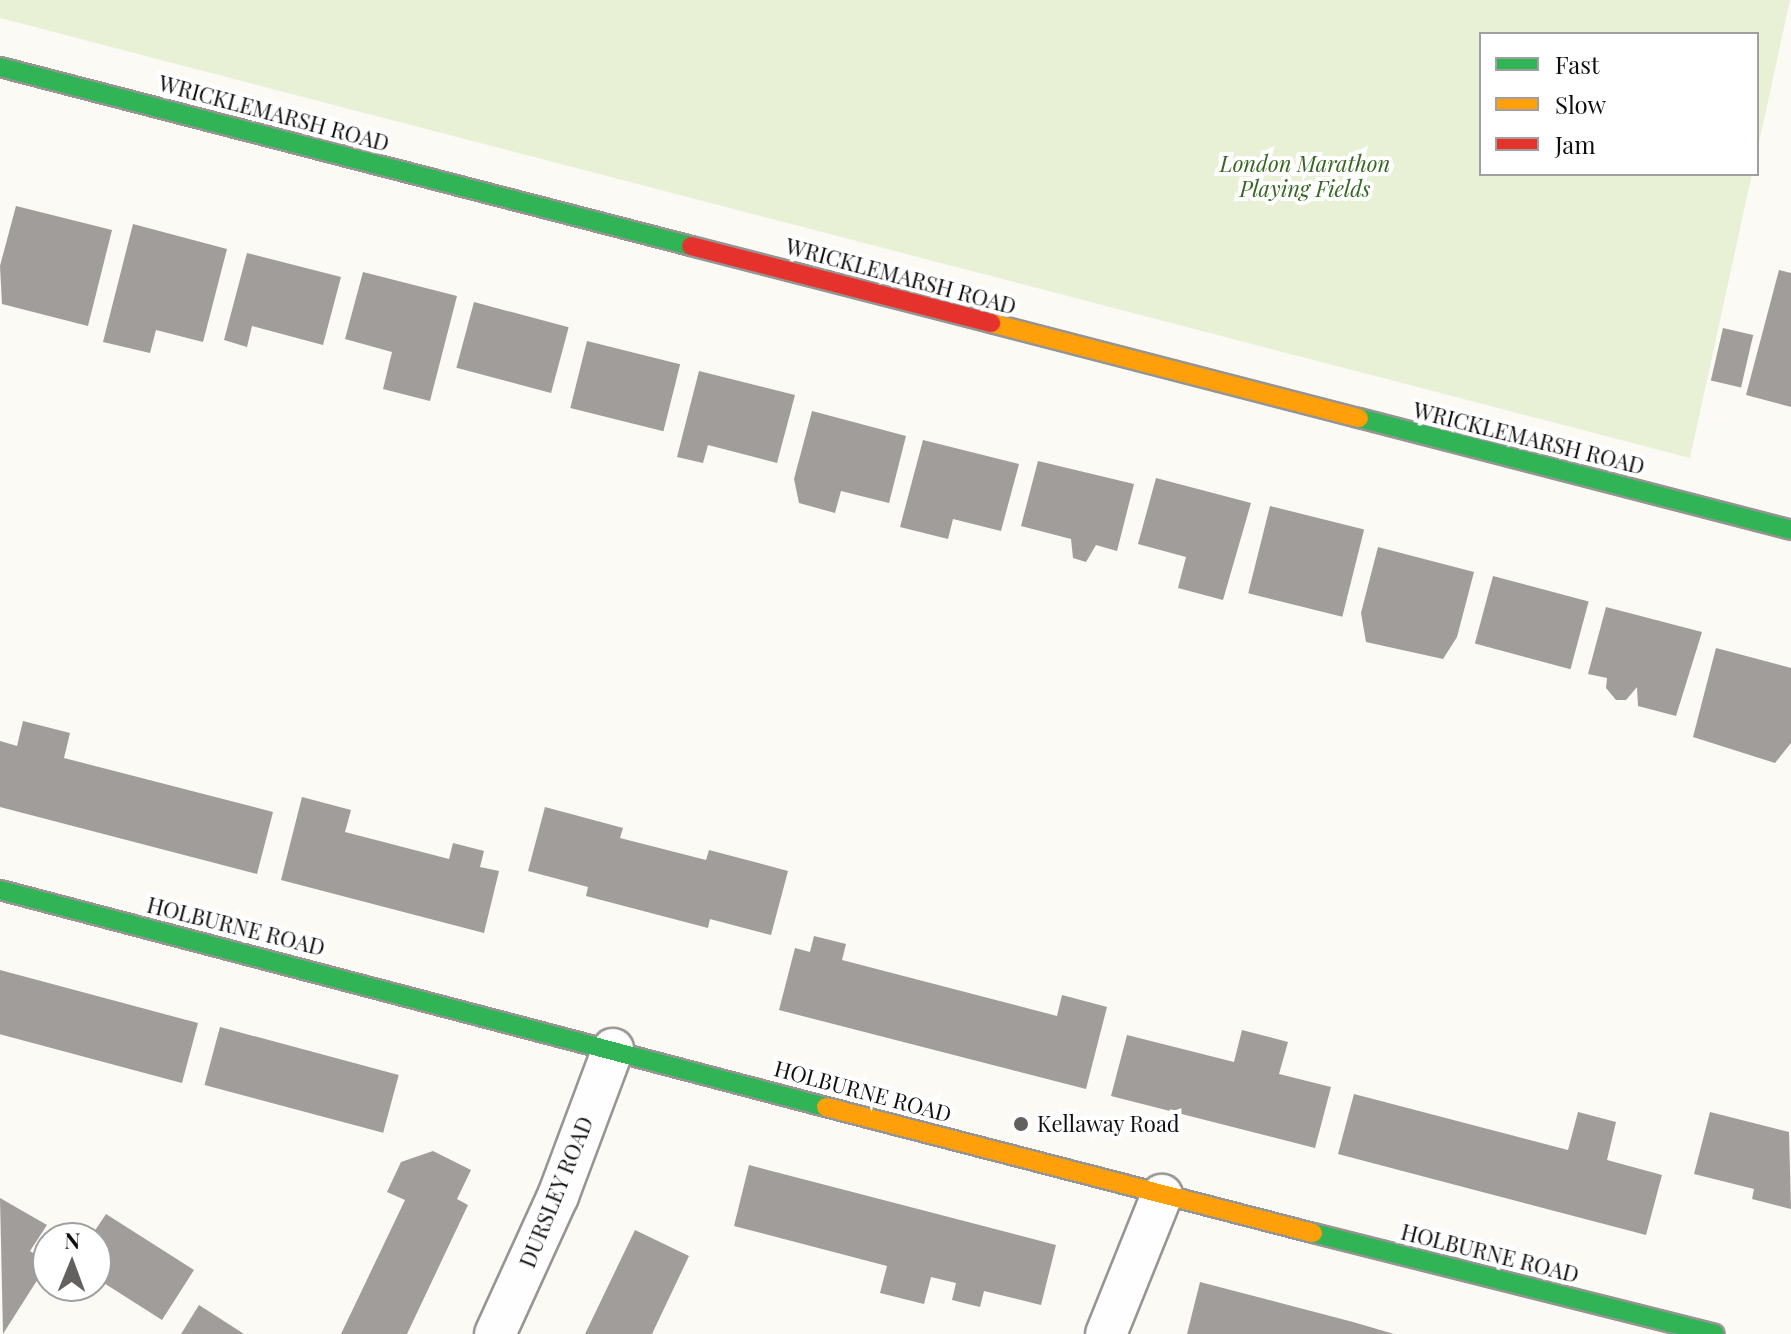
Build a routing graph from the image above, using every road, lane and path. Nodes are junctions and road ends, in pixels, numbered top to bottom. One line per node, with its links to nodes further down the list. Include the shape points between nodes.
1 (0, 67): 2 (street, WRICKLEMARSH ROAD)
2 (1791, 530)
3 (0, 890): 4 (street, HOLBURNE ROAD)
4 (613, 1049): 5 (street, HOLBURNE ROAD); 6 (street, DURSLEY ROAD, via 558,1196)
5 (1162, 1195): 7 (street); 8 (street, HOLBURNE ROAD)
6 (495, 1334)
7 (1106, 1334)
8 (1715, 1334)

